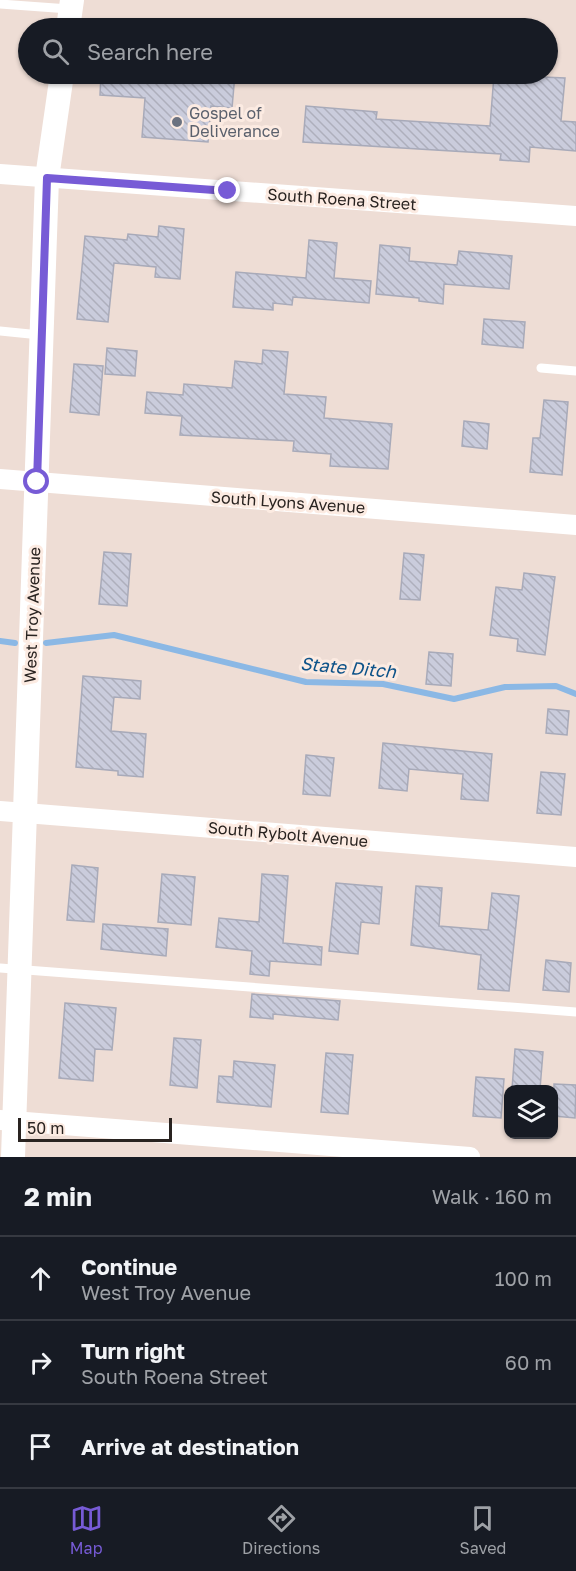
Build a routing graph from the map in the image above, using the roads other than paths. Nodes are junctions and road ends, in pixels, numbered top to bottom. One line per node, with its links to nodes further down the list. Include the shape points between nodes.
1 (0, 4): 2 (lane)
2 (70, 13)
3 (61, 84): 5 (street, West Troy Avenue)
4 (0, 174): 5 (street, South Roena Street)
5 (47, 178): 6 (street, South Roena Street); 8 (street, West Troy Avenue)
6 (576, 216)
7 (0, 331): 8 (lane)
8 (42, 336): 12 (street, West Troy Avenue)
9 (541, 368): 10 (lane)
10 (576, 371)
11 (0, 479): 12 (street, South Lyons Avenue)
12 (37, 482): 13 (street, South Lyons Avenue); 15 (street, West Troy Avenue)
13 (576, 525)
14 (0, 812): 15 (street, South Rybolt Avenue)
15 (25, 813): 16 (street, South Rybolt Avenue); 17 (street, West Troy Avenue)
16 (576, 857)
17 (10, 968): 18 (lane); 19 (street, West Troy Avenue)
18 (576, 1012)
19 (7, 1120): 20 (street, West Troy Avenue); 21 (street)
20 (13, 1157)
21 (470, 1157)

